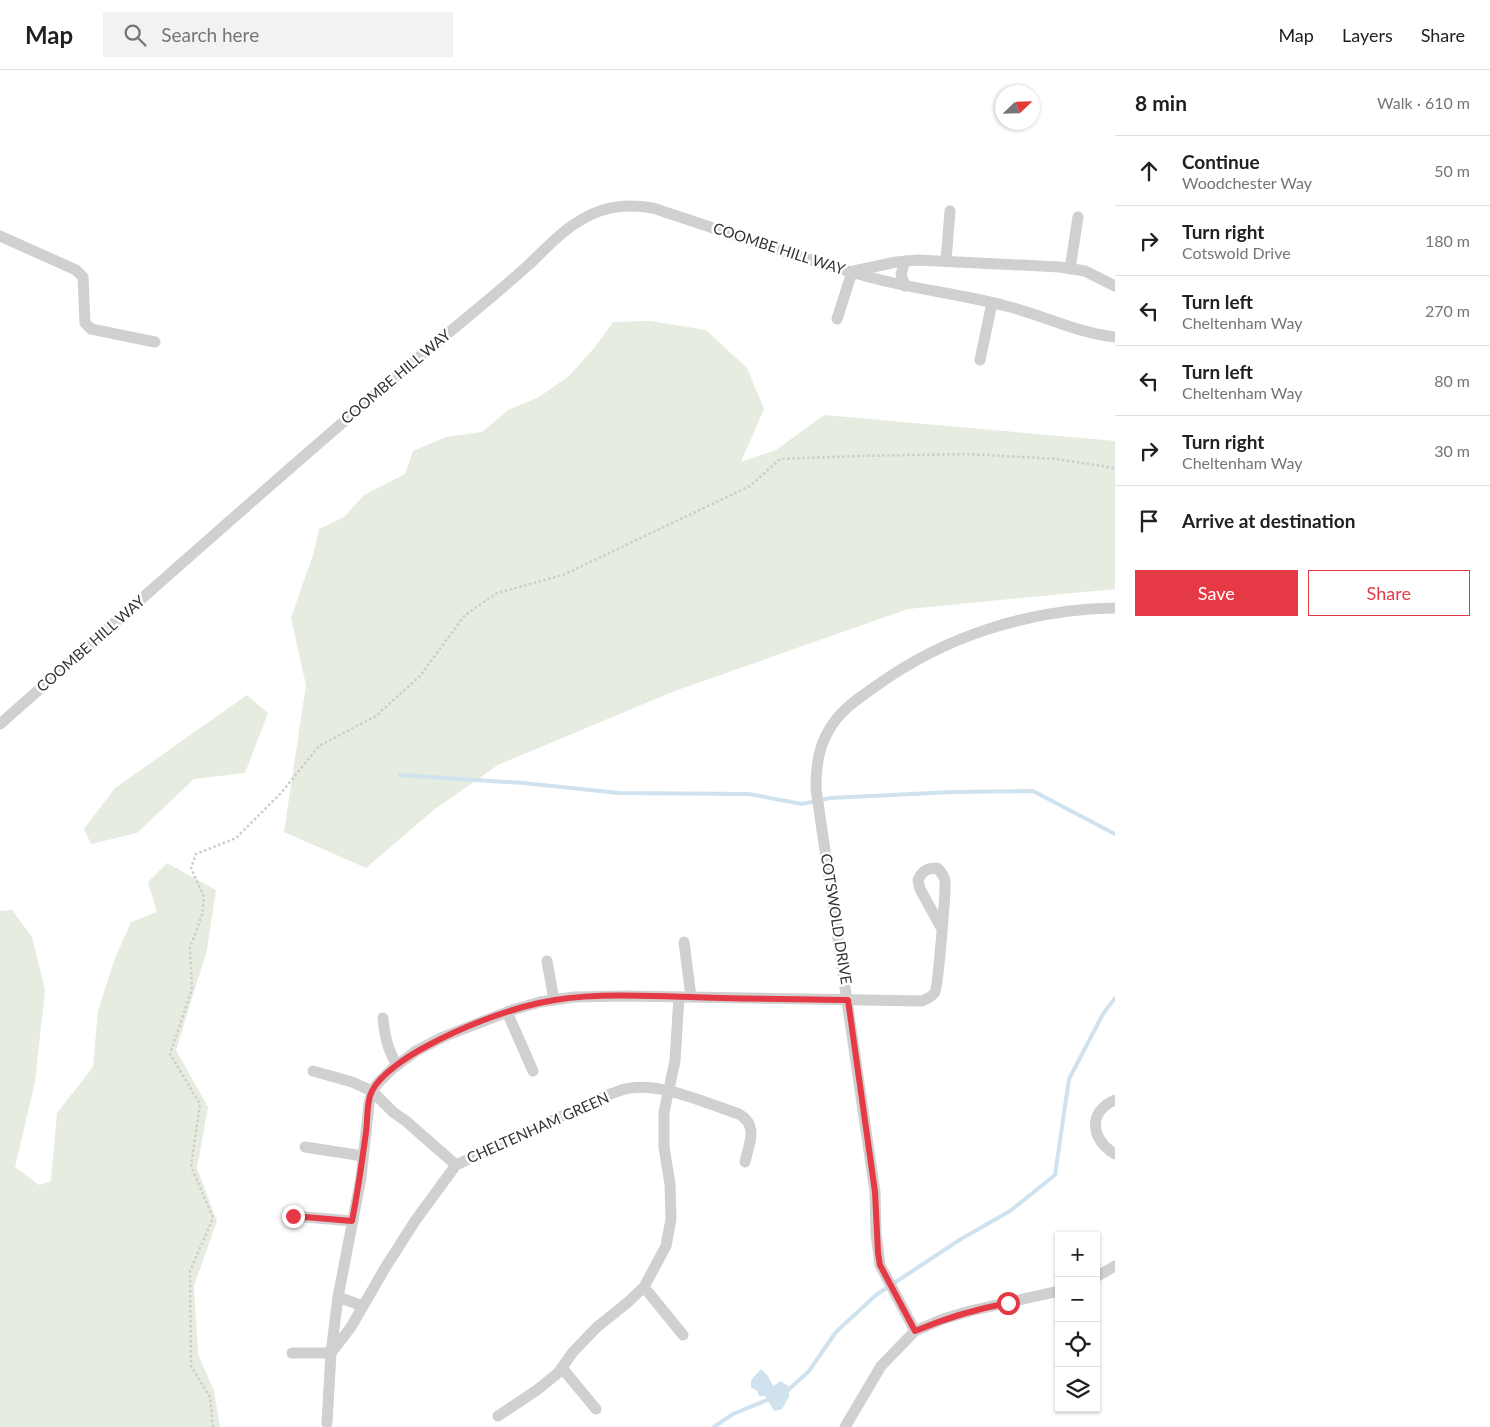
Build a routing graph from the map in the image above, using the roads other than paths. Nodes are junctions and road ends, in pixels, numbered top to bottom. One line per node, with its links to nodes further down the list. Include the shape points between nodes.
1 (950, 211): 5 (street)
2 (1078, 217): 6 (street)
3 (0, 236): 13 (street, via 76,270 83,277 85,323 91,329)
4 (905, 261): 5 (street, COOMBE HILL WAY); 7 (street, COOMBE HILL WAY); 8 (street, via 901,274)
5 (946, 261): 6 (street, COOMBE HILL WAY)
6 (1070, 268): 9 (street, COOMBE HILL WAY, via 1085,271)
7 (852, 272): 8 (street, COOMBE HILL WAY); 11 (street, COOMBE HILL WAY); 16 (street, COOMBE HILL WAY, via 794,256 653,208 618,206 588,216 572,225 343,421)
8 (905, 286): 10 (street, COOMBE HILL WAY)
9 (1115, 286)
10 (992, 303): 12 (street, COOMBE HILL WAY, via 1097,335); 14 (street)
11 (837, 319)
12 (1115, 337)
13 (155, 342)
14 (980, 360)
15 (1115, 608): 22 (street, COTSWOLD DRIVE, via 1052,612 976,633 895,672 835,720 819,754 816,789)
16 (0, 724)
17 (942, 928): 17 (street, via 920,889 918,880 928,868 937,868 943,874); 22 (street, via 935,992 928,999)
18 (684, 942): 20 (street)
19 (547, 961): 21 (street)
20 (685, 997): 21 (street, via 574,997); 22 (street); 28 (street)
21 (554, 1000): 23 (street)
22 (848, 1000): 44 (street, COTSWOLD DRIVE, via 875,1192 880,1265)
23 (507, 1012): 25 (street, via 443,1037); 27 (street)
24 (383, 1018): 25 (street, via 386,1041)
25 (397, 1066): 29 (street)
26 (314, 1071): 29 (street)
27 (533, 1071)
28 (668, 1090): 34 (street, CHELTENHAM GREEN, via 747,1119 751,1132); 35 (street, CHELTENHAM GREEN, via 626,1089); 40 (street, via 664,1147 670,1184 670,1219 666,1246)
29 (372, 1091): 33 (street); 35 (street)
30 (1115, 1100): 32 (street, via 1100,1110 1095,1124 1098,1137)
31 (305, 1147): 33 (street)
32 (1115, 1154)
33 (363, 1156): 37 (street)
34 (745, 1162)
35 (456, 1165): 43 (street, CHELTENHAM GREEN, via 416,1221)
36 (293, 1216): 37 (street)
37 (352, 1221): 42 (street)
38 (1115, 1266): 39 (street)
39 (1100, 1275)
40 (644, 1287): 45 (street); 48 (street, via 597,1327)
41 (1055, 1292): 44 (street, via 970,1310)
42 (338, 1296): 43 (street); 47 (street)
43 (363, 1306): 47 (street, CHELTENHAM GREEN)
44 (915, 1331): 52 (street, via 881,1366)
45 (683, 1335)
46 (292, 1353): 47 (street)
47 (331, 1353): 51 (street)
48 (562, 1368): 49 (street); 50 (street, via 537,1390)
49 (596, 1409)
50 (498, 1416)
51 (328, 1423)
52 (845, 1427)

